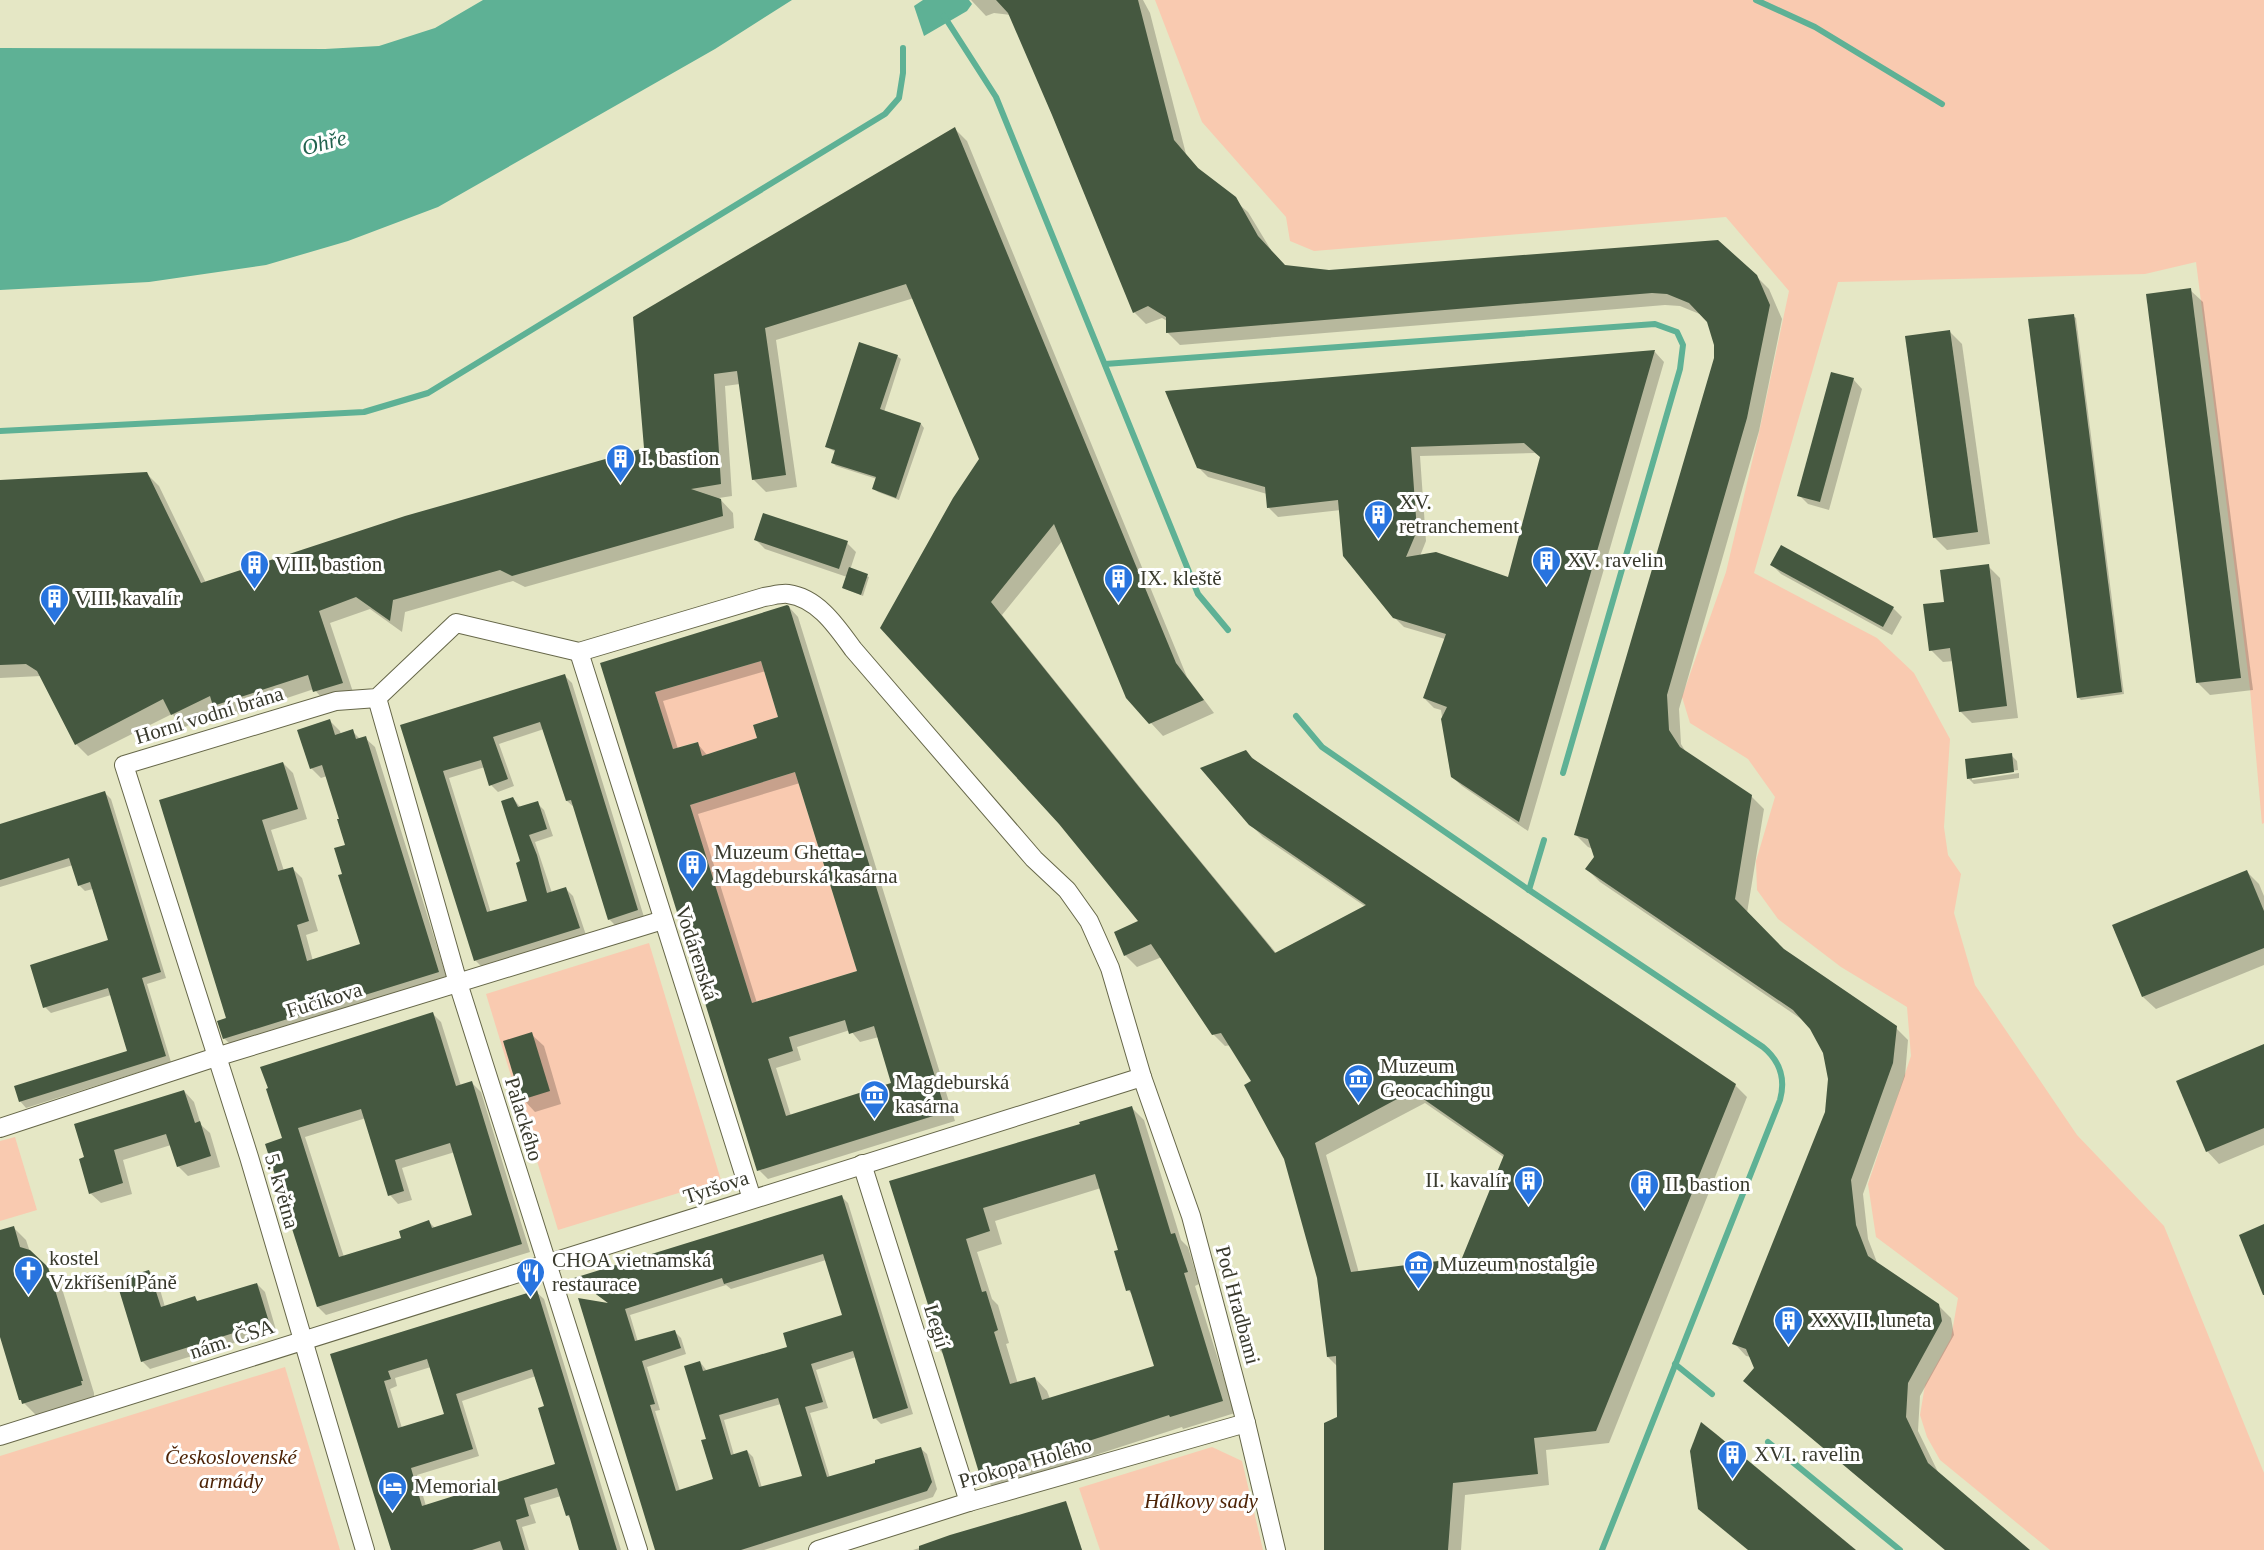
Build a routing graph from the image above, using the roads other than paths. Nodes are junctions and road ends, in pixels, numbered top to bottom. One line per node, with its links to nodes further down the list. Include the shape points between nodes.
1 (579, 652): 2 (street, via 456,623); 3 (street, Vodárenská); 6 (street, Pod Hradbami, via 764,597 788,594 827,614 1089,921 1110,968)
2 (377, 698): 4 (street, Palackého); 5 (street, Horní vodní brána, via 336,701 124,765)
3 (663, 920): 4 (street, Fučíkova); 9 (street, Vodárenská)
4 (458, 983): 5 (street, Fučíkova); 10 (street, Palackého)
5 (216, 1057): 7 (street, Fučíkova); 11 (street, 5. května)
6 (1142, 1077): 8 (street, Tyršova); 12 (street, Pod Hradbami, via 1191,1216)
7 (0, 1128)
8 (862, 1164): 9 (street, Tyršova); 14 (street, Legií)
9 (752, 1199): 10 (street, Tyršova)
10 (547, 1265): 11 (street, Tyršova); 16 (street, Palackého)
11 (303, 1339): 13 (street, nám. ČSA); 15 (street, nám. ČSA)
12 (1246, 1423): 14 (street, Prokopa Holého); 18 (street, Pod Hradbami)
13 (0, 1436)
14 (969, 1502): 17 (street, Prokopa Holého)
15 (365, 1550)
16 (638, 1550)
17 (818, 1550)
18 (1276, 1550)

